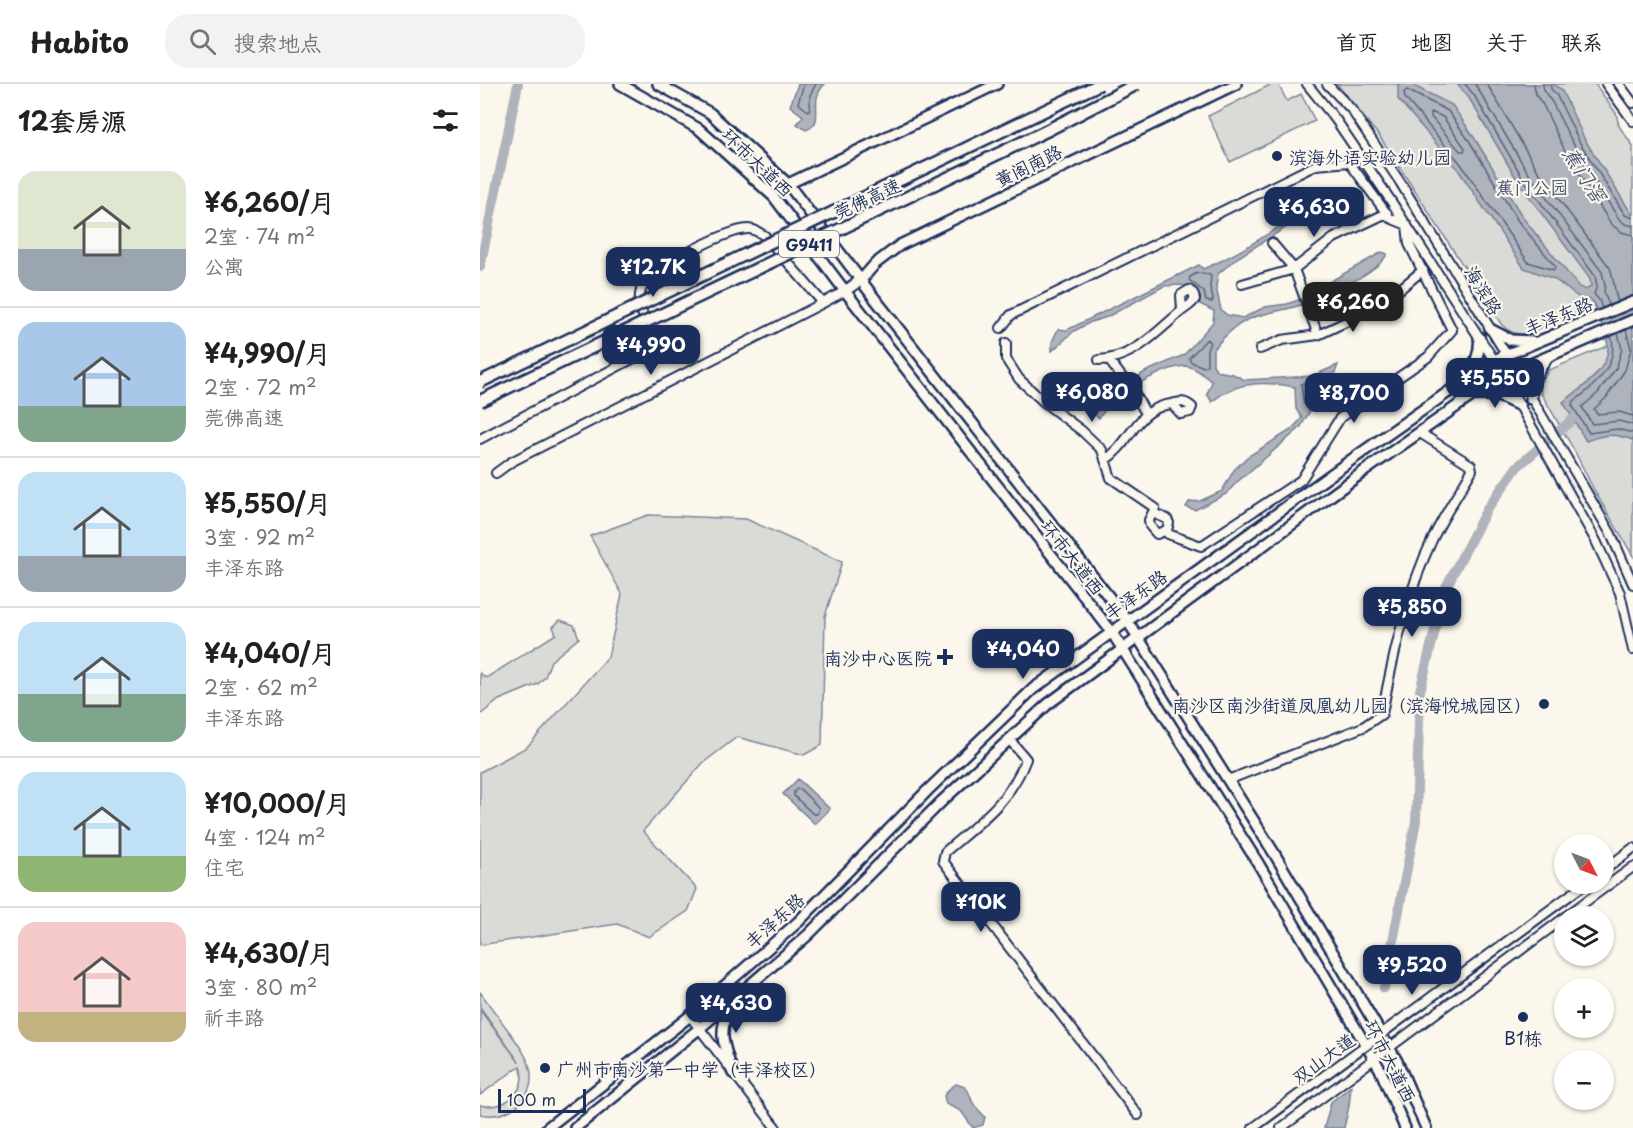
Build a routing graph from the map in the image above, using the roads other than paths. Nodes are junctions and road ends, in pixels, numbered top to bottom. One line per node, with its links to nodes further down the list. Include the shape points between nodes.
1 (620, 84): 21 (main road, 环市大道西, via 699,129 774,197)
2 (658, 84): 13 (main road, 环市大道西, via 710,113)
3 (997, 84): 13 (main road)
4 (1100, 84): 39 (highway, 莞佛高速 / G9411, bridge)
5 (1137, 84): 42 (highway, 莞佛高速 / G9411, bridge, via 1047,131)
6 (1236, 84): 19 (main road, 黄阁南路, via 900,245)
7 (1307, 84): 15 (street)
8 (1327, 84): 27 (street, 海滨路, via 1351,109 1400,182)
9 (1606, 84): 12 (street)
10 (1619, 84): 11 (street)
11 (1633, 103)
12 (1633, 122)
13 (788, 184): 19 (main road, 环市大道西)
14 (1387, 213): 15 (street); 17 (street, via 1334,238); 26 (street, via 1349,162 1316,165 1011,315)
15 (1407, 225): 18 (street, via 1409,243); 29 (street)
16 (1272, 243): 17 (street)
17 (1294, 269): 20 (street); 28 (street)
18 (1423, 270): 28 (street, via 1352,320); 51 (street, via 1452,330 1428,357 1340,418 1301,480 1291,487 1201,546 1168,534)
19 (861, 280): 21 (main road, 黄阁南路); 53 (main road, 环市大道西)
20 (1242, 284)
21 (845, 291): 23 (street); 54 (main road, 环市大道西)
22 (1633, 302): 30 (main road, 丰泽东路)
23 (822, 303): 47 (street, via 765,236 748,229 724,235 665,266 642,287 640,296 648,332 643,351); 49 (street)
24 (1182, 310): 45 (street, via 1144,343 1104,359 1135,394)
25 (1633, 320): 34 (main road, 丰泽东路)
26 (1001, 328)
27 (1491, 329): 30 (main road, via 1511,340); 33 (street, 海滨路)
28 (1318, 336): 32 (street, via 1282,340)
29 (1479, 337): 35 (street); 38 (main road, via 1478,357)
30 (1541, 340): 33 (main road, 丰泽东路)
31 (1006, 343): 48 (street, via 1006,358 1018,379 1082,431 1102,450)
32 (1260, 350)
33 (1506, 354): 35 (main road, 丰泽东路); 36 (street, 海滨路)
34 (1548, 357): 36 (main road, 丰泽东路); 41 (main road, via 1533,380)
35 (1494, 360): 37 (street); 38 (main road, 丰泽东路)
36 (1514, 372): 37 (main road, 丰泽东路); 41 (street, 海滨路)
37 (1503, 376): 40 (main road, 丰泽东路); 44 (street)
38 (1464, 381): 53 (main road, 丰泽东路)
39 (480, 382)
40 (1473, 395): 44 (main road, via 1496,395); 46 (main road, 丰泽东路)
41 (1531, 399): 52 (street, 海滨路, via 1611,534)
42 (480, 400)
43 (1172, 404): 45 (street)
44 (1520, 406): 57 (street, via 1620,593)
45 (1146, 414): 48 (street, via 1116,453)
46 (1420, 433): 55 (main road, 丰泽东路); 59 (street, via 1471,465 1472,470 1433,539 1412,594 1382,714 1363,727)
47 (480, 439)
48 (1105, 460): 50 (street, via 1111,478 1155,508)
49 (496, 473)
50 (1153, 513): 51 (street, via 1167,519); 51 (street, via 1149,520 1154,531 1157,534)
51 (1167, 530)
52 (1633, 584)
53 (1127, 620): 54 (main road, 丰泽东路); 55 (main road, 环市大道西)
54 (1111, 631): 56 (main road, 环市大道西); 67 (main road, 丰泽东路, via 1033,689 798,922)
55 (1137, 637): 56 (main road, 丰泽东路); 59 (main road, 环市大道西)
56 (1123, 649): 58 (main road, 丰泽东路, via 1048,704); 70 (main road, 环市大道西, via 1258,863)
57 (1633, 650)
58 (1009, 739): 66 (main road, 丰泽东路, via 808,935); 74 (street, via 1026,759 1019,777 1004,800 945,852 943,861)
59 (1228, 780): 69 (main road, 环市大道西)
60 (1633, 848): 61 (street)
61 (1614, 862)
62 (1631, 869): 64 (street, 双山大道)
63 (1571, 894): 69 (street, 双山大道)
64 (1580, 906)
65 (1554, 925): 71 (street, 双山大道)
66 (740, 994): 68 (main road, 丰泽东路); 73 (main road, via 723,1024 723,1042)
67 (690, 1016): 68 (street); 75 (main road, 丰泽东路)
68 (700, 1028): 73 (street); 76 (main road, 丰泽东路)
69 (1381, 1034): 70 (street, 双山大道); 71 (main road, 环市大道西)
70 (1366, 1045): 72 (main road, 环市大道西); 78 (street, 双山大道)
71 (1390, 1048): 72 (street, 双山大道); 81 (main road, 环市大道西)
72 (1375, 1059): 79 (street, 双山大道); 80 (main road, 环市大道西)
73 (733, 1073): 77 (street)
74 (1138, 1116)
75 (547, 1128)
76 (575, 1128)
77 (776, 1128)
78 (1253, 1128)
79 (1281, 1128)
80 (1405, 1128)
81 (1426, 1128)

